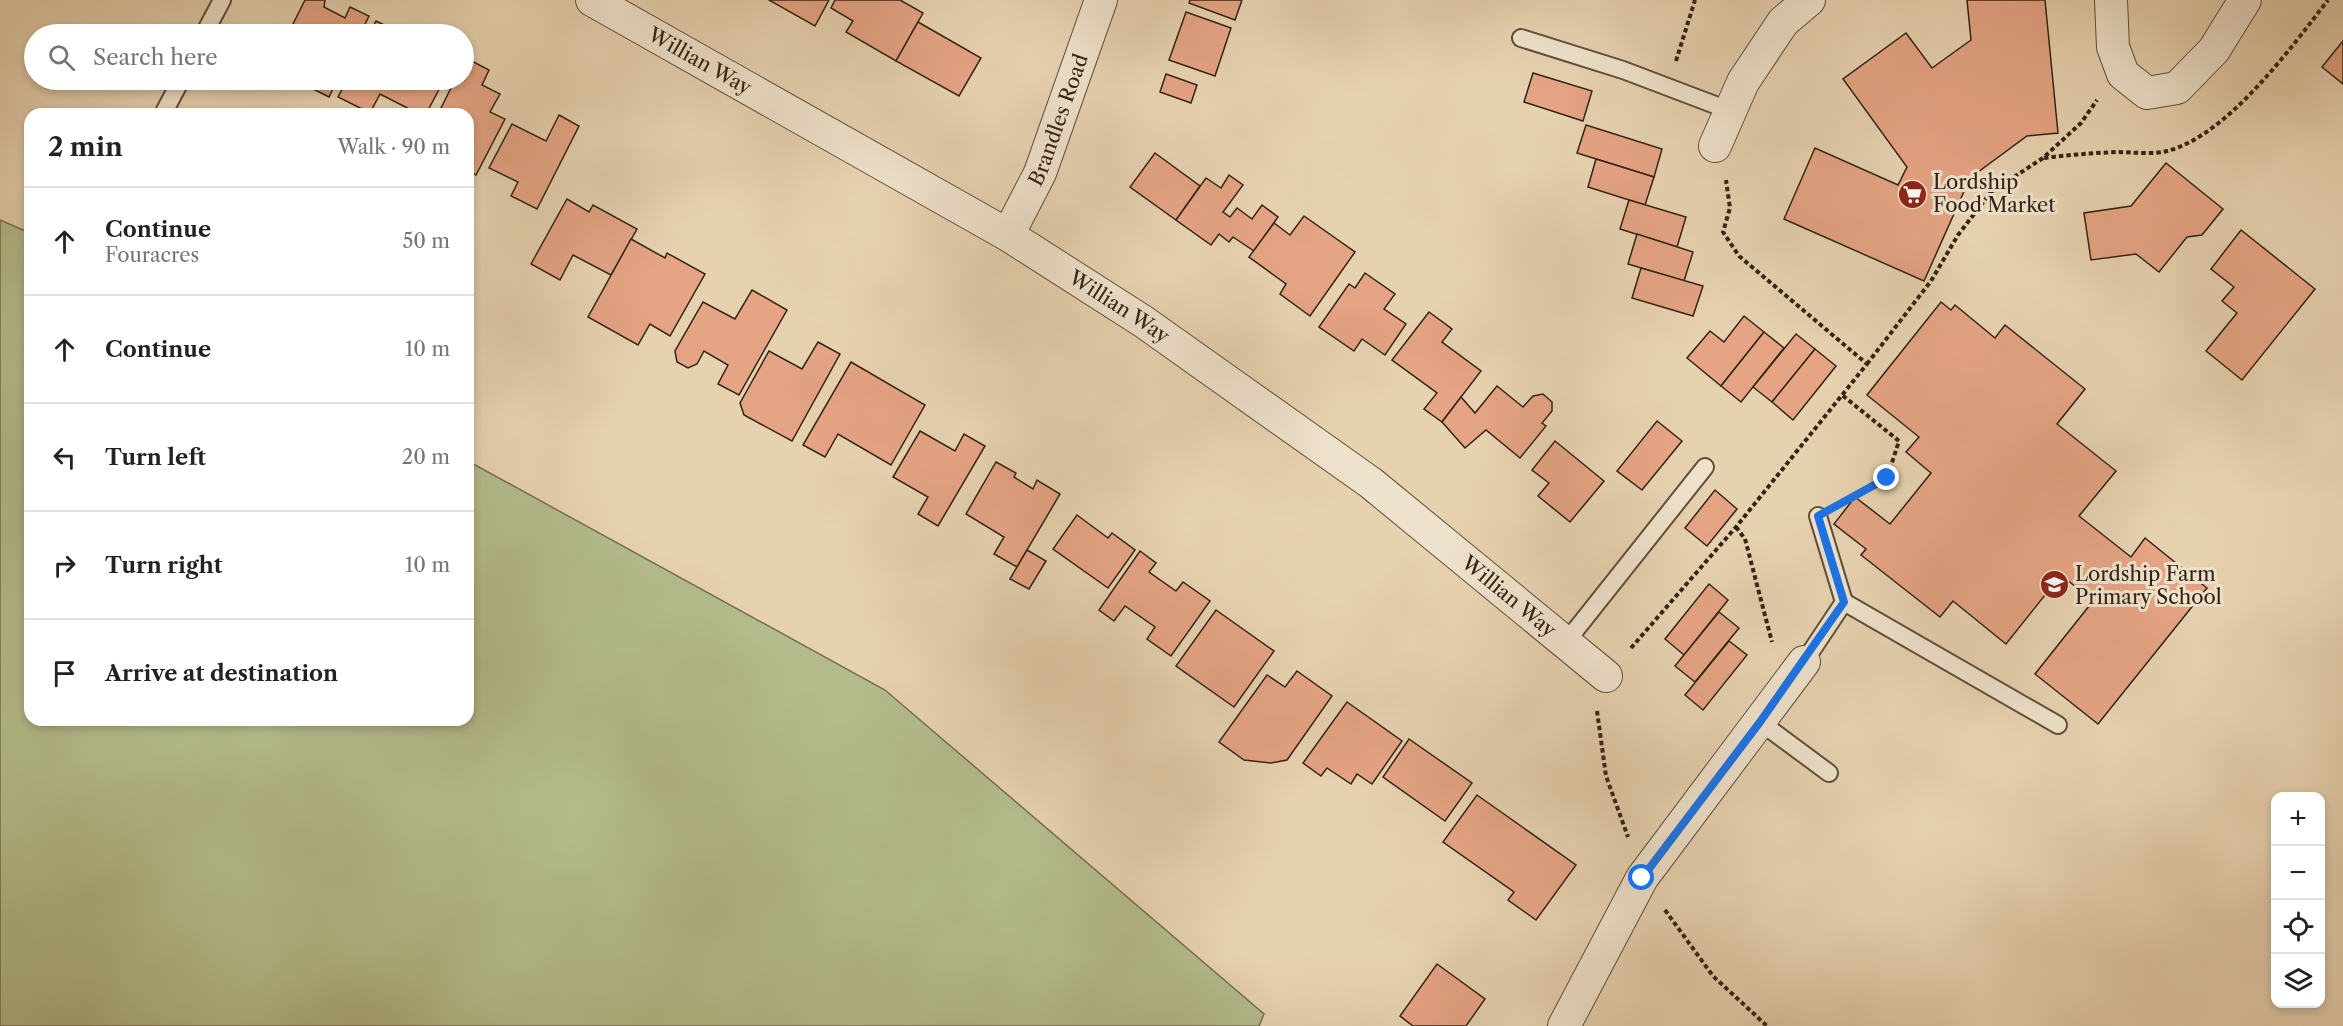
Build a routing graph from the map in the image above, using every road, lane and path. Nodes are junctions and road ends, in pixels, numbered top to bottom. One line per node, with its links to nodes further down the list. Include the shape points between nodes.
1 (222, 0): 8 (lane)
2 (592, 0): 16 (street, Willian Way)
3 (1101, 0): 16 (street, Brandles Road, via 1040,173)
4 (1695, 0): 10 (path)
5 (1809, 0): 14 (street, via 1783,21 1743,82)
6 (2111, 0): 7 (street, via 2113,47 2123,74 2147,93 2177,88 2214,50)
7 (2245, 0)
8 (209, 24)
9 (1521, 38): 10 (lane)
10 (1669, 87): 14 (lane)
11 (176, 90): 13 (lane)
12 (2099, 99): 17 (path, via 2081,123 2043,158 1991,192 1958,235 1931,281)
13 (166, 108)
14 (1731, 111): 15 (street)
15 (1715, 146)
16 (1008, 235): 23 (street, Willian Way, via 1144,322 1371,483)
17 (1867, 364)
18 (1842, 395): 20 (path, via 1899,441 1887,478)
19 (1705, 467): 23 (lane)
20 (1818, 516): 22 (lane)
21 (1736, 527): 26 (path, via 1745,539 1770,626)
22 (1844, 602): 24 (lane); 28 (lane)
23 (1566, 642): 25 (street, Willian Way)
24 (1804, 662): 26 (street)
25 (1606, 676)
26 (1780, 694): 27 (street)
27 (1760, 722): 29 (lane); 30 (street)
28 (2058, 725)
29 (1829, 773)
30 (1642, 878): 31 (street); 32 (path, via 1713,976)
31 (1564, 1026)
32 (1767, 1026)

